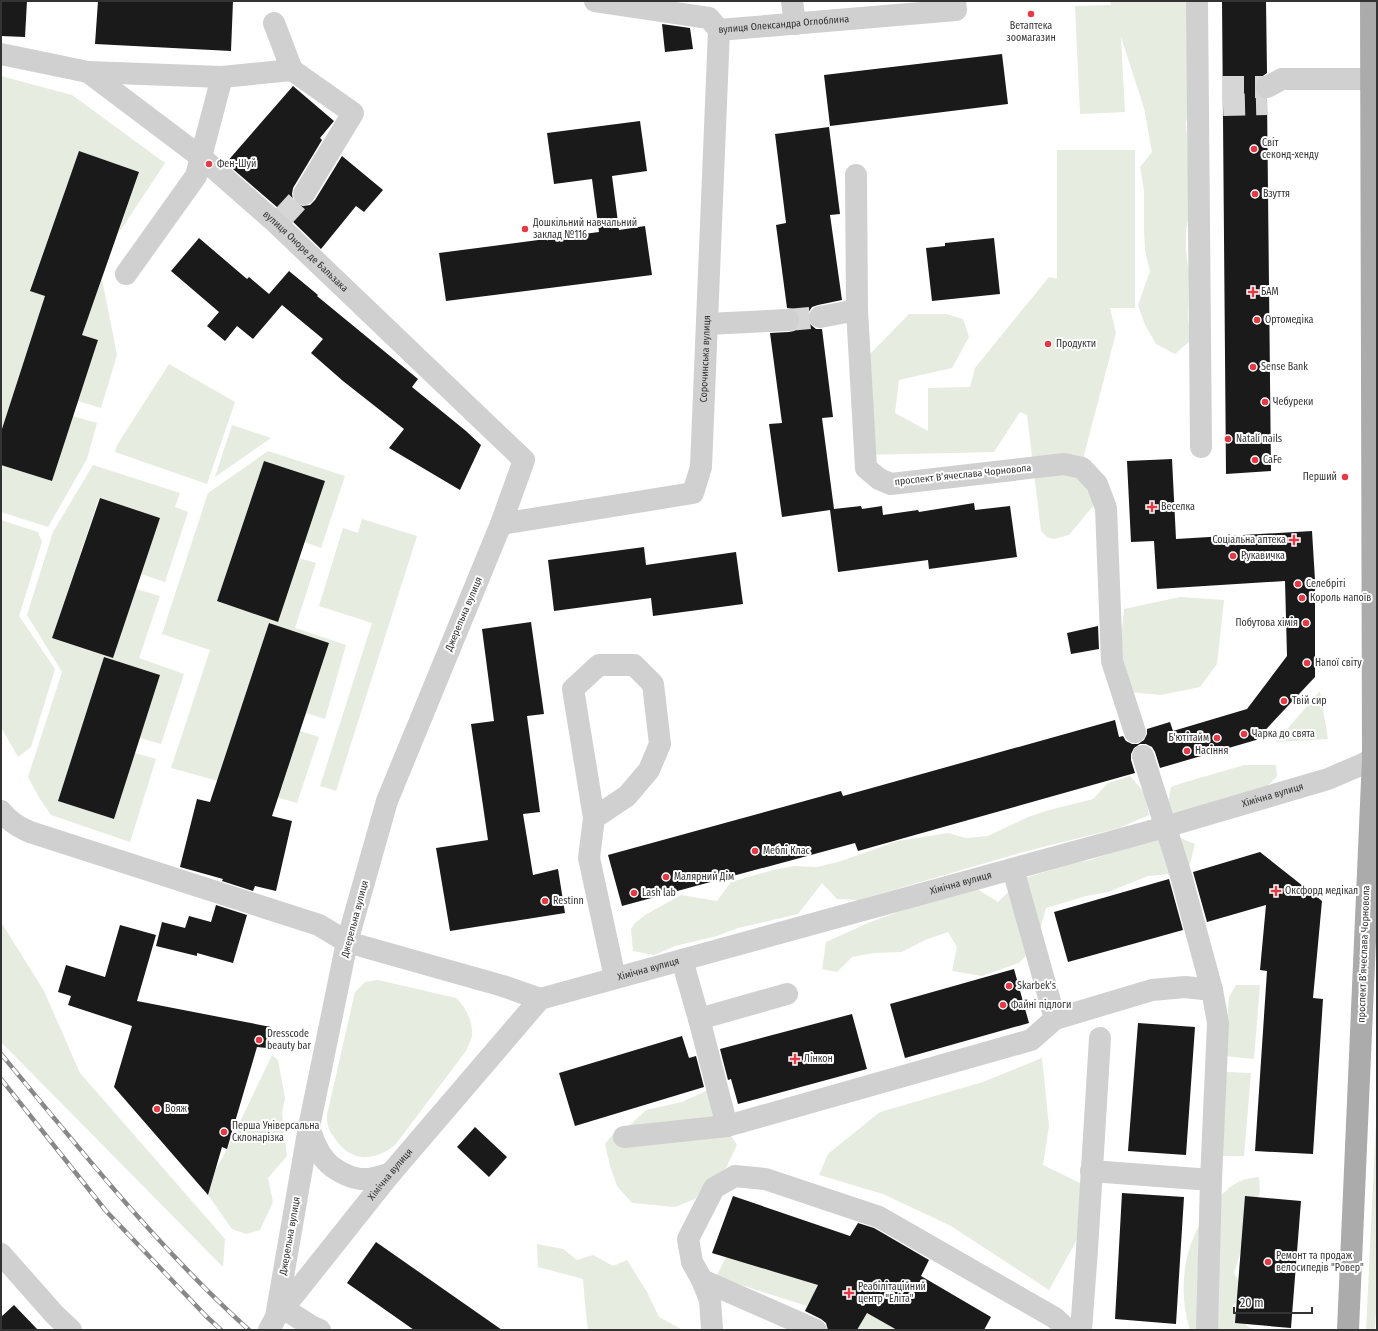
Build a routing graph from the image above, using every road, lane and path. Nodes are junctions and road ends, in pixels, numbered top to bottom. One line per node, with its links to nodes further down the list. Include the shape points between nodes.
1 (595, 1): 8 (street, вулиця Олександра Оглоблина, via 709,18)
2 (792, 1): 7 (street)
3 (1197, 1): 23 (street, via 1203,80)
4 (1371, 1): 13 (main road, проспект Вʼячеслава Чорновола)
5 (955, 6): 7 (street, вулиця Олександра Оглоблина)
6 (274, 23): 10 (street)
7 (795, 24): 8 (street, вулиця Олександра Оглоблина)
8 (719, 30): 22 (street, Сорочинська вулиця)
9 (1, 54): 11 (street, вулиця Оноре де Бальзака)
10 (292, 70): 12 (street); 17 (street, via 353,112)
11 (88, 72): 12 (street); 15 (street, вулиця Оноре де Бальзака)
12 (222, 77): 15 (street)
13 (1371, 79): 14 (street); 27 (main road, проспект Вʼячеслава Чорновола)
14 (1272, 90)
15 (202, 158): 18 (street, via 196,176); 24 (street, вулиця Оноре де Бальзака, via 279,221 524,460)
16 (856, 175): 19 (street, проспект Вʼячеслава Чорновола)
17 (304, 194)
18 (126, 274)
19 (857, 310): 20 (street); 25 (street, проспект Вʼячеслава Чорновола, via 866,468 879,479 891,484 1064,464 1082,468 1097,484 1106,508 1112,661)
20 (820, 317)
21 (788, 320): 22 (street)
22 (707, 324): 24 (street, Сорочинська вулиця, via 701,467 693,493)
23 (1201, 446)
24 (501, 524): 32 (street, Джерельна вулиця, via 387,801)
25 (1135, 732)
26 (1143, 756): 30 (street)
27 (1375, 757): 30 (street, Хімічна вулиця, via 1328,779); 57 (main road, проспект Вʼячеслава Чорновола)
28 (1, 810): 32 (street, via 17,826 30,832 319,925)
29 (594, 818): 29 (street, via 573,689 599,665 634,665 653,684 660,744 649,770 627,796); 34 (street, via 589,858)
30 (1165, 827): 31 (street, Хімічна вулиця); 35 (street)
31 (1013, 869): 33 (street, Хімічна вулиця); 39 (street)
32 (347, 942): 37 (street); 42 (street, Джерельна вулиця)
33 (682, 960): 34 (street, Хімічна вулиця); 38 (street)
34 (615, 978): 37 (street, Хімічна вулиця)
35 (1212, 990): 39 (street, via 1185,987 1152,990); 46 (street, via 1218,1023)
36 (787, 994): 38 (street)
37 (540, 999): 45 (street, Хімічна вулиця)
38 (699, 1019): 41 (street)
39 (1054, 1019): 41 (street, via 1031,1040)
40 (1100, 1038): 44 (street)
41 (727, 1126): 43 (street)
42 (309, 1127): 45 (street, via 319,1151 336,1169 360,1179); 49 (street, Джерельна вулиця)
43 (624, 1137)
44 (1091, 1172): 46 (street); 55 (street)
45 (391, 1173): 49 (street, Хімічна вулиця)
46 (1211, 1180): 56 (street)
47 (1, 1254): 51 (street)
48 (702, 1280): 50 (street, via 710,1300); 53 (street); 54 (street, via 692,1262 688,1239 714,1188 735,1176 765,1179 879,1217 1055,1318)
49 (276, 1318): 52 (street)
50 (712, 1329)
51 (71, 1330)
52 (320, 1330)
53 (816, 1330)
54 (1068, 1330)
55 (1081, 1330)
56 (1207, 1330)
57 (1348, 1330)

